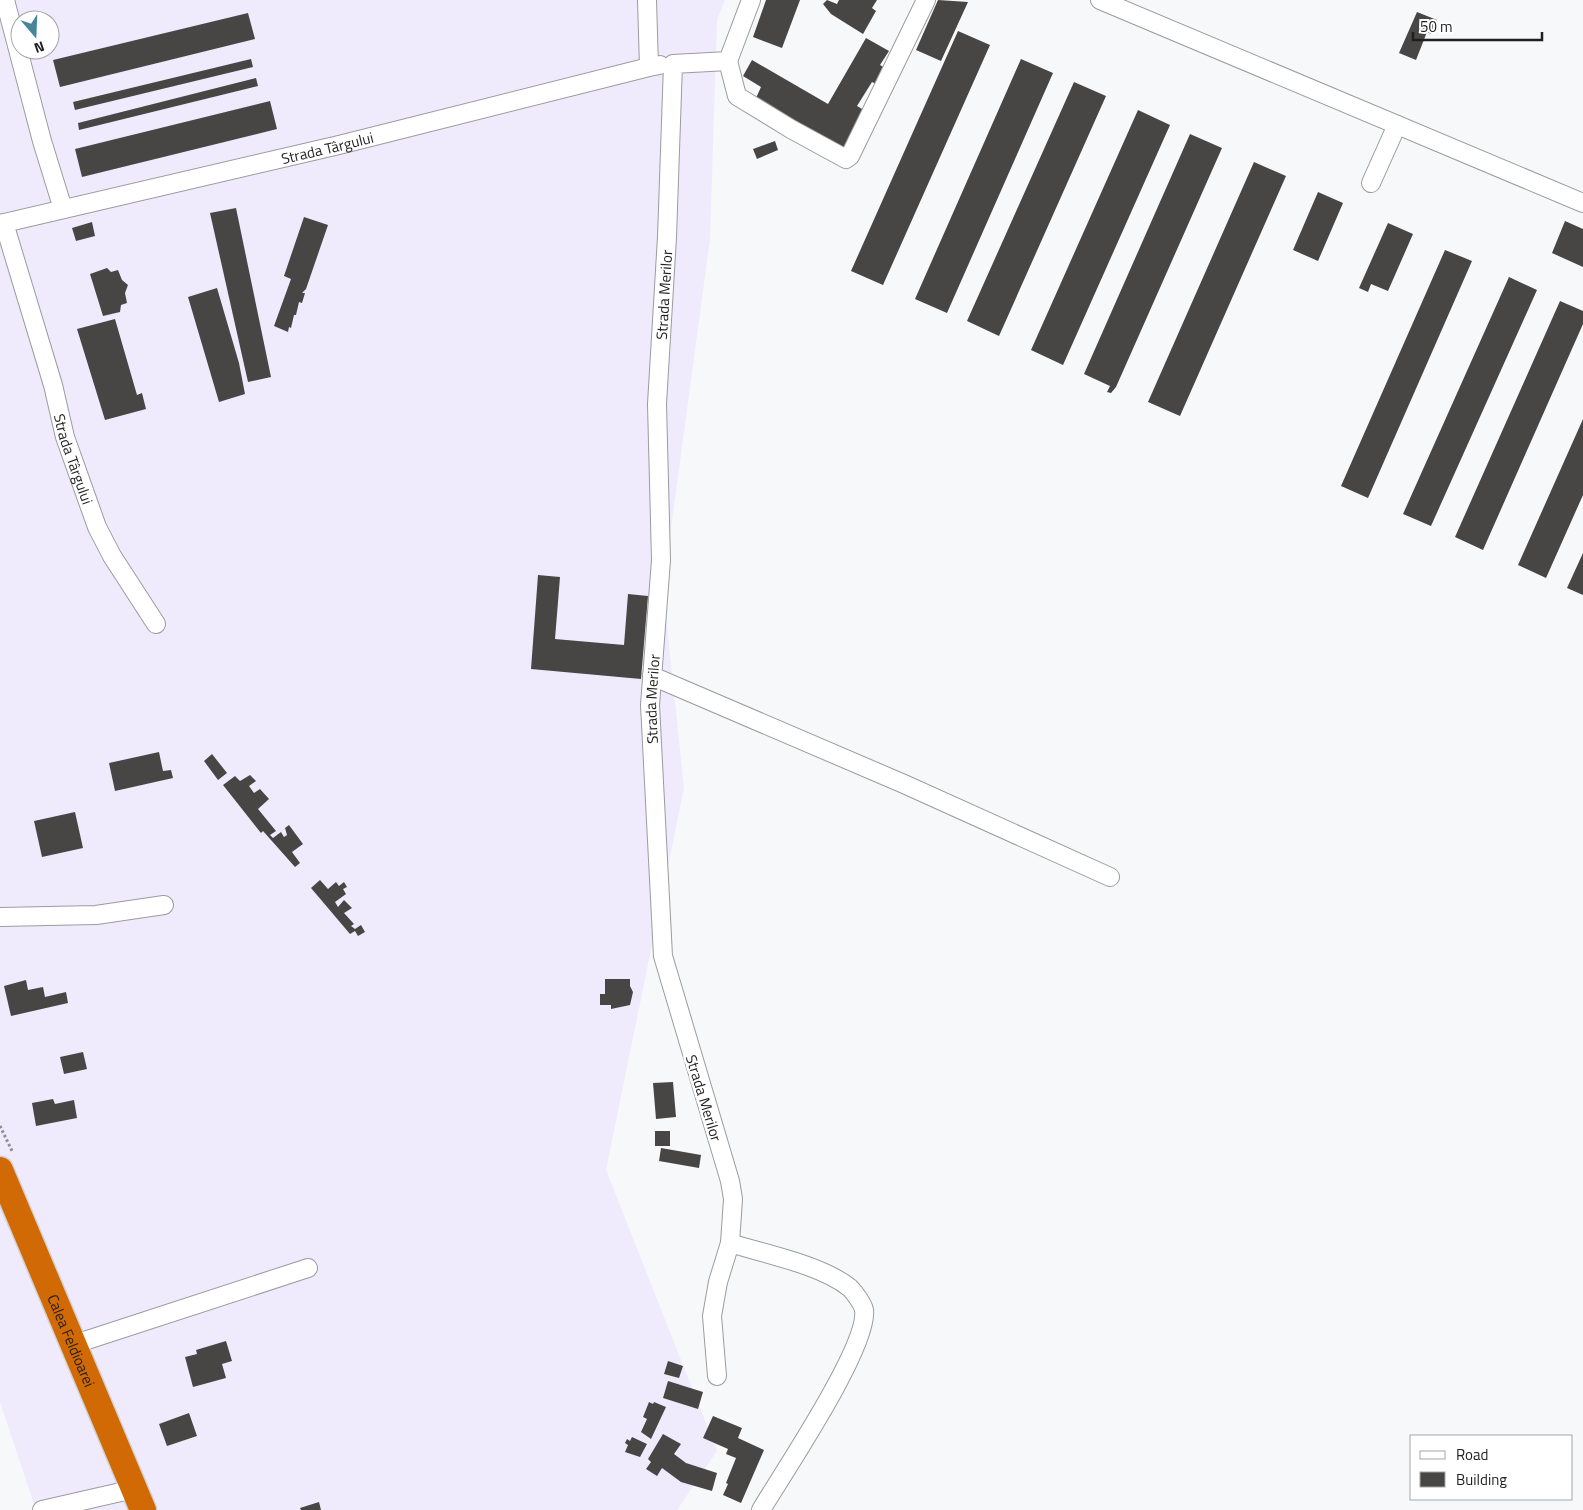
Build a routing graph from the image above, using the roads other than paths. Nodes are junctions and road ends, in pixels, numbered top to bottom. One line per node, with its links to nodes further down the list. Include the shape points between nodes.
1 (5, 0): 12 (street, via 39,132)
2 (647, 0): 8 (street)
3 (750, 0): 6 (street)
4 (926, 0): 6 (street, via 846,159 738,96)
5 (1100, 0): 9 (street)
6 (728, 61): 7 (street)
7 (673, 64): 8 (street, Strada Târgului); 15 (street, Strada Merilor, via 657,404 661,560)
8 (649, 67): 12 (street, Strada Târgului)
9 (1396, 125): 10 (street); 11 (street)
10 (1372, 183)
11 (1583, 204)
12 (63, 209): 13 (street, Strada Târgului)
13 (2, 224): 14 (street, Strada Târgului, via 53,385 65,437 97,527)
14 (156, 624)
15 (652, 676): 16 (street); 20 (street, Strada Merilor, via 650,705 663,956 730,1181 733,1199)
16 (1110, 877)
17 (164, 905): 18 (street, via 96,915)
18 (0, 917)
19 (0, 1170): 22 (highway, Calea Feldioarei)
20 (730, 1242): 23 (street, Strada Merilor, via 712,1316); 26 (street, via 830,1274 852,1289 864,1309 862,1332 847,1366)
21 (308, 1268): 22 (street)
22 (75, 1344): 24 (highway, Calea Feldioarei)
23 (717, 1376)
24 (139, 1499): 25 (street)
25 (42, 1510)
26 (760, 1510)

